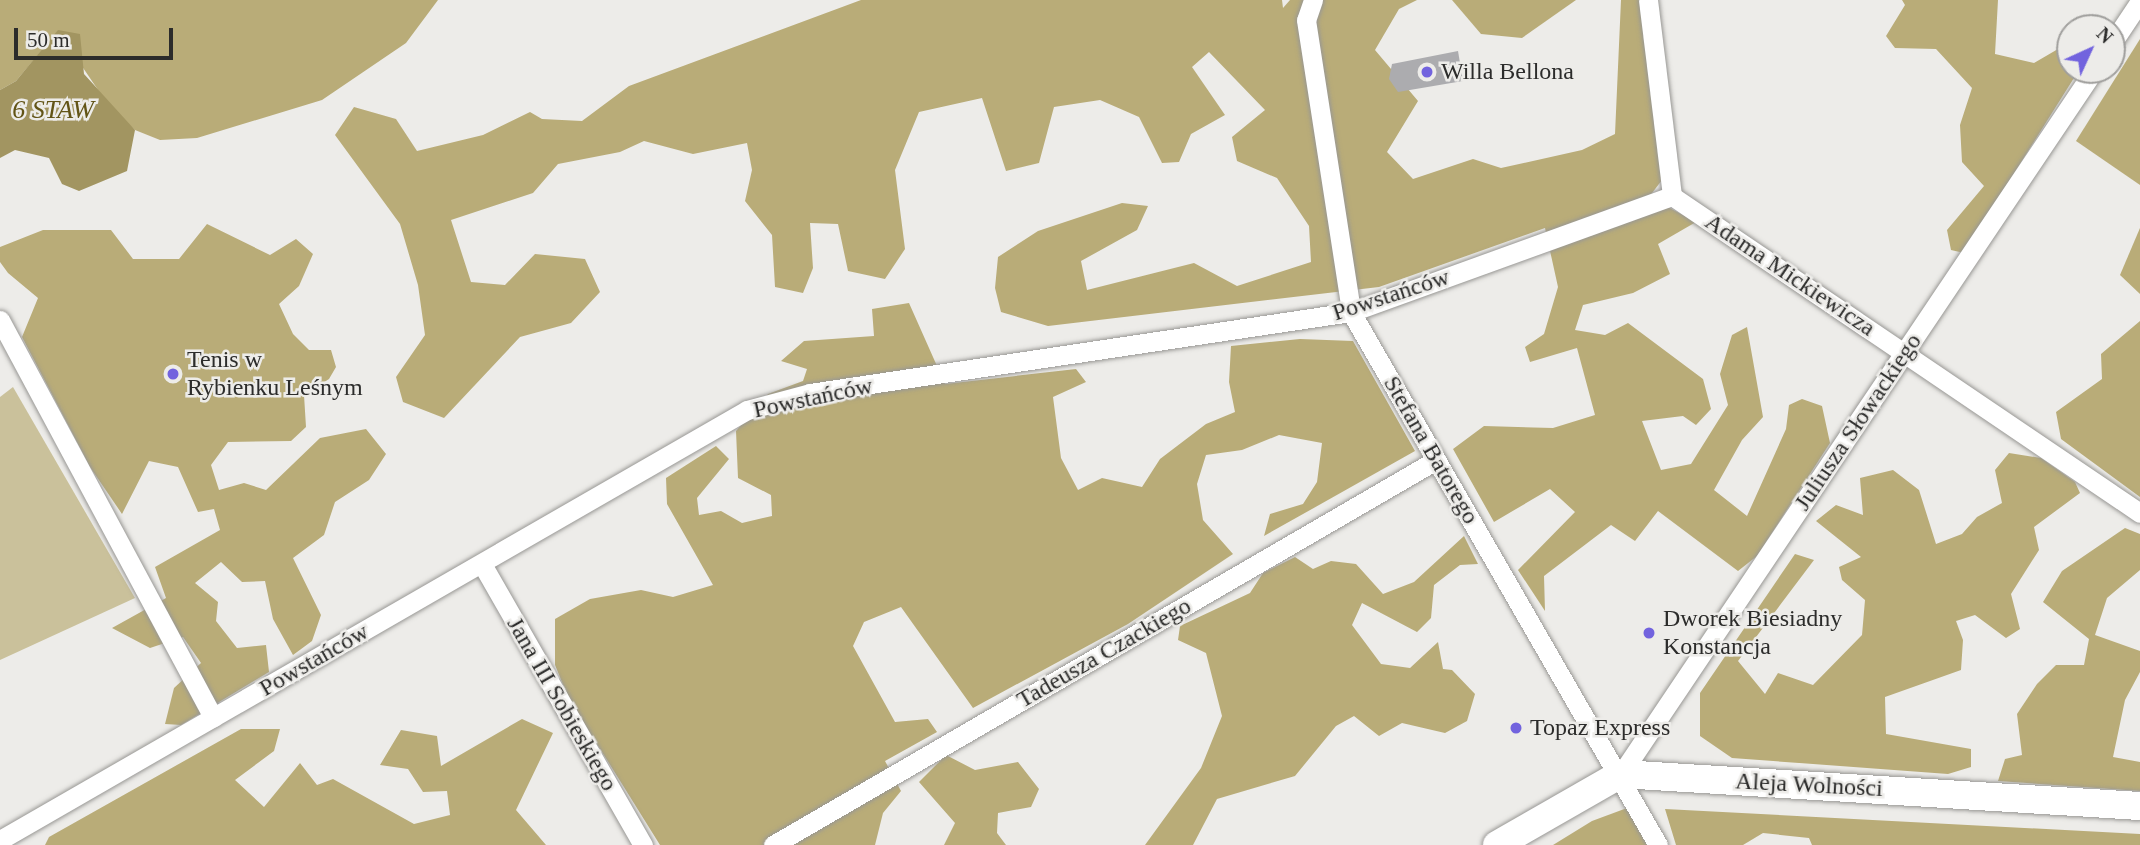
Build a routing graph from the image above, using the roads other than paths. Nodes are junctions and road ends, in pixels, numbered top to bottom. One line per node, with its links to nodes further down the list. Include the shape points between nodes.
1 (1313, 0): 7 (street, Stefana Batorego, via 1306,20)
2 (1648, 0): 6 (street)
3 (2140, 1): 4 (street)
4 (2126, 22)
5 (2085, 84): 9 (street, Juliusza Słowackiego)
6 (1672, 196): 7 (street, Powstańców); 9 (street, Adama Mickiewicza)
7 (1351, 312): 10 (street, Stefana Batorego); 12 (street, Powstańców, via 810,393 747,410)
8 (0, 320): 13 (street)
9 (1905, 352): 11 (street, Adama Mickiewicza); 14 (street, Juliusza Słowackiego)
10 (1436, 460): 14 (street, Stefana Batorego); 18 (street, Tadeusza Czackiego)
11 (2140, 513)
12 (482, 564): 13 (street, Powstańców); 17 (street, Jana III Sobieskiego)
13 (214, 718): 16 (street, Powstańców)
14 (1621, 774): 15 (street, Aleja Wolności); 19 (street); 20 (street, Stefana Batorego)
15 (2140, 806)
16 (0, 841)
17 (643, 845)
18 (772, 845)
19 (1497, 845)
20 (1658, 845)

